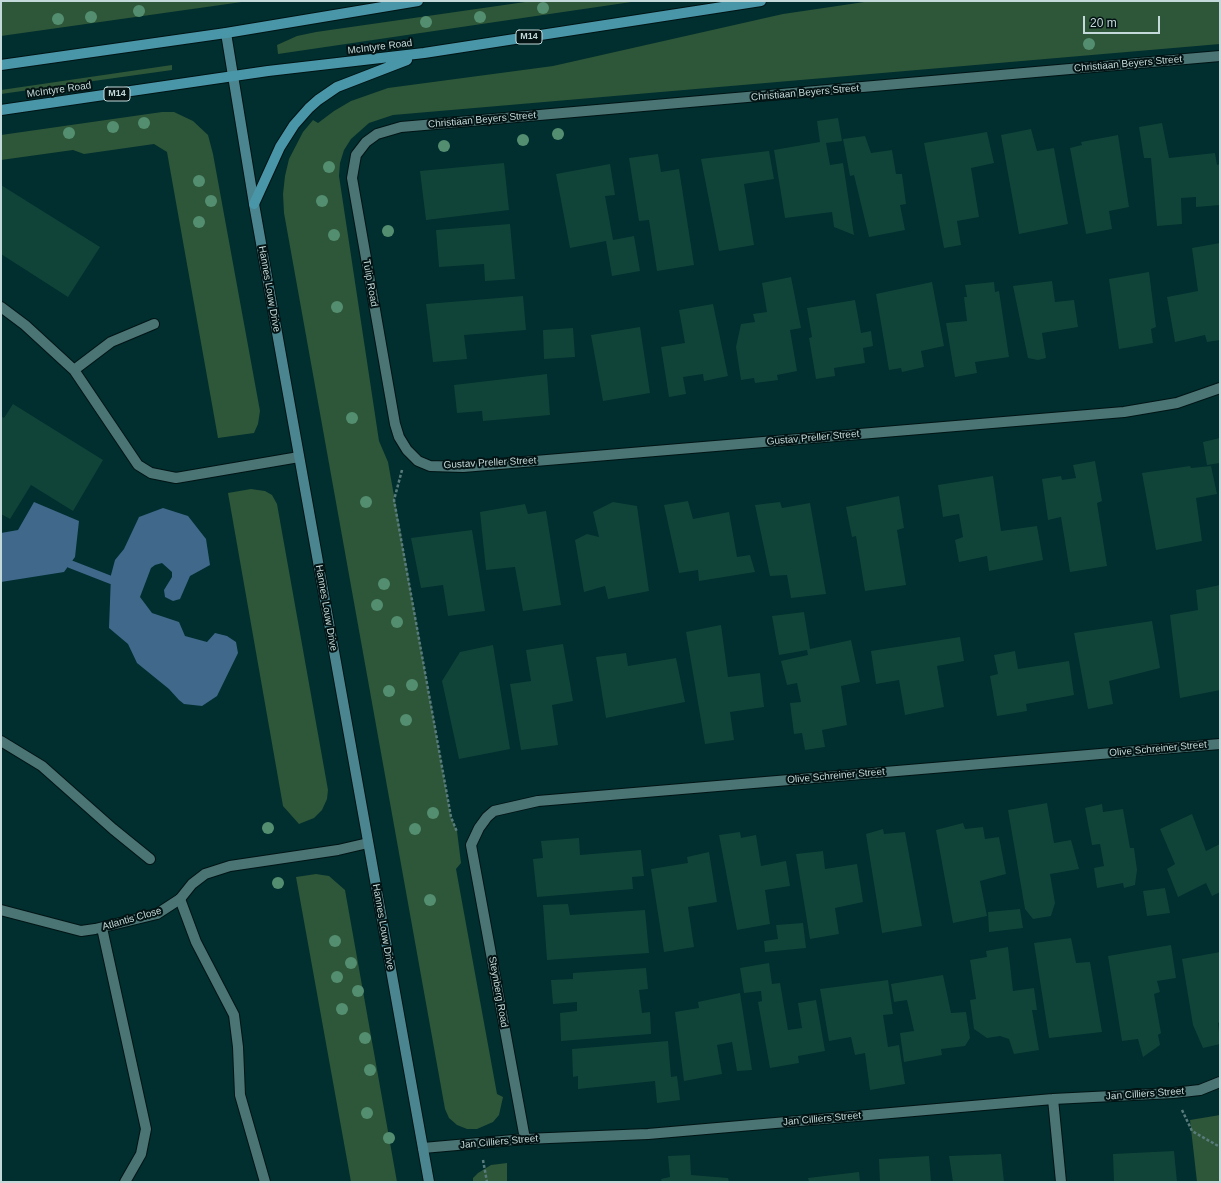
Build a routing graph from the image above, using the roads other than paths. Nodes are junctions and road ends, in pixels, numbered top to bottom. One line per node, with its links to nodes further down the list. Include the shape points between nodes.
1 (418, 1): 3 (main road)
2 (761, 1): 4 (main road, McIntyre Road / M14)
3 (226, 33): 6 (main road); 7 (street, Hannes Louw Drive)
4 (424, 53): 7 (main road, McIntyre Road / M14); 10 (main road, via 349,82 318,100 302,116 280,147)
5 (1220, 56): 9 (street, Christiaan Beyers Street)
6 (1, 65)
7 (233, 77): 8 (main road, McIntyre Road / M14); 10 (street, Hannes Louw Drive)
8 (1, 110)
9 (390, 130): 15 (street, Tulip Road, via 377,134 361,148 354,163 352,178 394,424)
10 (254, 204): 16 (street, Hannes Louw Drive)
11 (1, 307): 13 (street, via 25,325)
12 (154, 324): 13 (street, via 111,342)
13 (74, 370): 16 (street, via 138,465 151,473 176,478)
14 (1220, 388): 15 (street, Gustav Preller Street, via 1177,403 1124,412 471,466 430,466)
15 (407, 450)
16 (299, 457): 19 (street, Hannes Louw Drive)
17 (1, 742): 21 (street, via 42,766)
18 (1220, 744): 20 (street, Olive Schreiner Street, via 538,801 494,811 486,817)
19 (368, 843): 22 (street, Atlantis Close, via 323,853 230,866 205,874 192,884); 28 (street, Hannes Louw Drive)
20 (471, 846): 27 (street, Steynberg Road)
21 (150, 859)
22 (180, 899): 24 (street, Atlantis Close, via 157,914); 30 (street, via 196,942 234,1015 240,1095)
23 (1, 910): 24 (street, Atlantis Close, via 81,931)
24 (102, 928): 29 (street, via 146,1129 141,1154)
25 (1220, 1082): 26 (street, Jan Cilliers Street, via 1200,1090 1173,1094)
26 (1053, 1099): 27 (street, Jan Cilliers Street, via 648,1134); 32 (street)
27 (524, 1139): 28 (street, Jan Cilliers Street)
28 (423, 1148): 31 (street, Hannes Louw Drive)
29 (125, 1182)
30 (265, 1182)
31 (429, 1182)
32 (1060, 1182)

